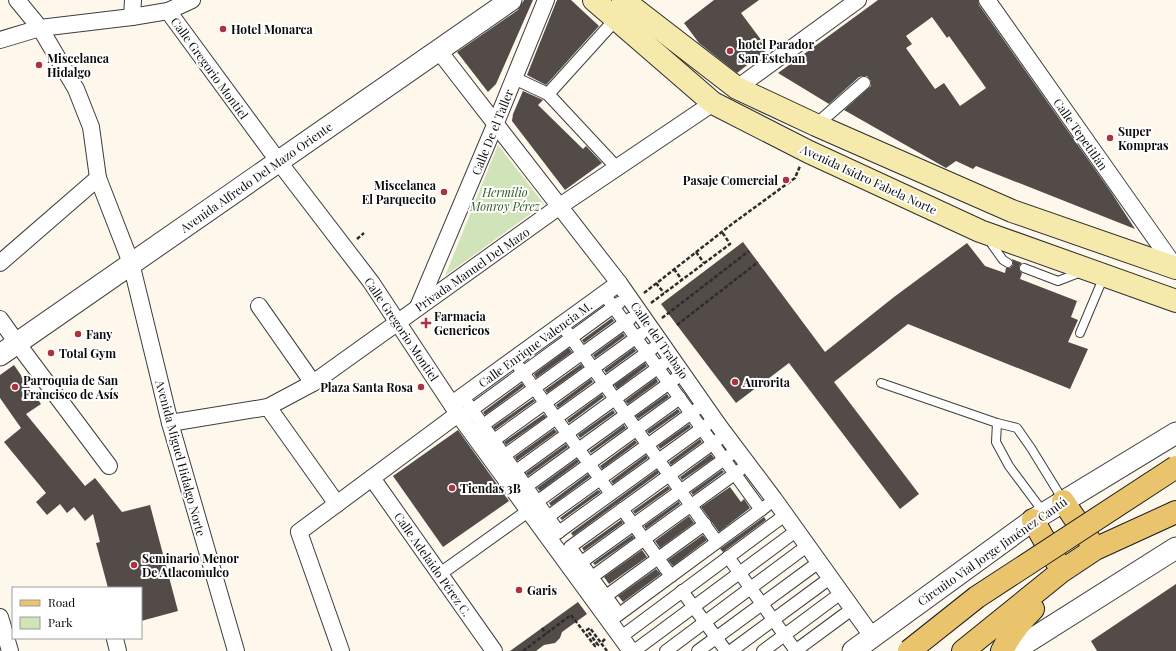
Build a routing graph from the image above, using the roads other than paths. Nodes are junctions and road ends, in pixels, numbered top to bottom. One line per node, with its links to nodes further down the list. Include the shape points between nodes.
1 (16, 0): 12 (street, Avenida Miguel Hidalgo Norte)
2 (133, 0): 11 (street)
3 (192, 0): 10 (street)
4 (511, 0): 14 (street, Avenida Alfredo Del Mazo Oriente)
5 (546, 0): 15 (street, Calle De el Taller)
6 (594, 0): 9 (main road, Avenida Isidro Fabela Norte)
7 (987, 0): 32 (street, Calle Tepetitlán)
8 (852, 2): 17 (street)
9 (619, 10): 17 (main road, Avenida Isidro Fabela Norte); 18 (street); 19 (main road, Avenida Isidro Fabela Norte)
10 (168, 11): 11 (street); 23 (street, Calle Gregorio Montiel)
11 (132, 17): 12 (street)
12 (40, 28): 13 (street); 25 (street, Avenida Miguel Hidalgo Norte, via 76,89 91,127)
13 (0, 40)
14 (439, 51): 20 (street, Calle del Trabajo); 23 (street, Avenida Alfredo Del Mazo Oriente)
15 (514, 78): 18 (street); 20 (street, Calle De el Taller)
16 (864, 83): 21 (street)
17 (737, 88): 21 (main road, Avenida Isidro Fabela Norte)
18 (548, 94): 24 (street)
19 (713, 103): 22 (main road, Avenida Isidro Fabela Norte); 24 (street, Privada Manuel Del Mazo)
20 (495, 125): 26 (street, Calle del Trabajo); 40 (street, Calle De el Taller)
21 (818, 126): 22 (main road); 32 (main road, Avenida Isidro Fabela Norte, via 1012,212)
22 (807, 151): 27 (main road, Avenida Isidro Fabela Norte)
23 (279, 162): 29 (street, Avenida Alfredo Del Mazo Oriente); 42 (street, Calle Gregorio Montiel)
24 (617, 168): 26 (street, Privada Manuel Del Mazo)
25 (98, 178): 28 (street); 29 (street, Avenida Miguel Hidalgo Norte)
26 (560, 206): 34 (street, Calle del Trabajo); 40 (street, Privada Manuel Del Mazo)
27 (983, 232): 30 (lane, via 1003,260); 33 (main road, Avenida Isidro Fabela Norte)
28 (0, 263)
29 (131, 263): 50 (street, Avenida Alfredo Del Mazo Oriente); 74 (street, Avenida Miguel Hidalgo Norte)
30 (1008, 263)
31 (1024, 268): 33 (lane, via 1058,281)
32 (1176, 268)
33 (1096, 272): 36 (main road, Avenida Isidro Fabela Norte); 46 (lane)
34 (619, 283): 35 (street, Calle Enrique Valencia M.); 37 (street, Calle del Trabajo)
35 (604, 294): 39 (street); 44 (street, Calle Enrique Valencia M.)
36 (1176, 301)
37 (633, 303): 39 (street); 43 (street); 45 (street, Calle del Trabajo)
38 (259, 306): 59 (street)
39 (614, 307): 43 (street); 47 (street)
40 (418, 308): 42 (street, Privada Manuel Del Mazo)
41 (0, 319): 50 (street)
42 (398, 321): 59 (street, Privada Manuel Del Mazo); 69 (street, Calle Gregorio Montiel)
43 (625, 323): 48 (street); 51 (street)
44 (562, 325): 47 (street); 54 (street, Calle Enrique Valencia M.)
45 (650, 327): 48 (street); 49 (street, Calle del Trabajo)
46 (1080, 333)
47 (571, 338): 51 (street); 57 (street)
48 (636, 338): 52 (street); 55 (street)
49 (661, 342): 52 (street); 53 (street, Calle del Trabajo)
50 (8, 349): 92 (street)
51 (582, 353): 55 (street); 63 (street)
52 (647, 353): 56 (street); 62 (street)
53 (672, 358): 56 (street); 58 (street, Calle del Trabajo)
54 (513, 360): 57 (street); 69 (street, Calle Enrique Valencia M.)
55 (593, 368): 62 (street); 66 (street)
56 (658, 368): 60 (street); 65 (street)
57 (523, 373): 63 (street); 69 (street)
58 (683, 373): 60 (street); 67 (street, Calle del Trabajo)
59 (313, 383): 68 (street, Privada Manuel Del Mazo)
60 (669, 383): 64 (street); 70 (street)
61 (881, 383): 75 (lane)
62 (604, 384): 65 (street); 72 (street)
63 (534, 388): 66 (street); 76 (street)
64 (680, 398): 71 (street); 78 (street)
65 (615, 399): 70 (street); 80 (street)
66 (545, 403): 72 (street); 82 (street)
67 (704, 404): 71 (street); 73 (street, Calle del Trabajo)
68 (268, 407): 74 (street, Privada Manuel Del Mazo); 103 (street)
69 (461, 408): 76 (street, Calle Gregorio Montiel); 96 (street, Calle Enrique Valencia M.)
70 (626, 414): 78 (street); 85 (street)
71 (691, 414): 77 (street); 84 (street)
72 (556, 418): 80 (street); 88 (street)
73 (715, 419): 77 (street); 81 (street, Calle del Trabajo)
74 (170, 423): 149 (street, Avenida Miguel Hidalgo Norte)
75 (997, 423): 102 (lane, via 1017,428); 110 (lane, via 996,442)
76 (477, 429): 82 (street, Calle Gregorio Montiel)
77 (702, 429): 83 (street); 89 (street)
78 (637, 430): 84 (street); 90 (street)
79 (1176, 433): 102 (street, Circuito Vial Jorge Jiménez Cantú)
80 (567, 434): 85 (street); 94 (street)
81 (726, 434): 83 (street); 86 (street, Calle del Trabajo)
82 (488, 444): 88 (street, Calle Gregorio Montiel)
83 (713, 444): 87 (street); 95 (street)
84 (648, 445): 89 (street); 97 (street)
85 (578, 449): 90 (street); 98 (street)
86 (737, 450): 87 (street); 91 (street, Calle del Trabajo)
87 (724, 459): 99 (street); 107 (street)
88 (499, 460): 94 (street, Calle Gregorio Montiel)
89 (659, 460): 95 (street); 100 (street)
90 (589, 464): 97 (street); 105 (street)
91 (748, 465): 101 (street, Calle del Trabajo); 104 (street)
92 (109, 466)
93 (1176, 467): 161 (main road, bridge, via 977,597)
94 (510, 475): 98 (street, Calle Gregorio Montiel)
95 (670, 475): 99 (street); 106 (street)
96 (372, 478): 103 (street, Calle Enrique Valencia M.); 127 (street, Calle Adelaido Pérez C.)
97 (600, 479): 100 (street); 111 (street)
98 (521, 490): 105 (street, Calle Gregorio Montiel)
99 (680, 490): 104 (street); 112 (street)
100 (612, 494): 115 (street)
101 (774, 500): 107 (street); 109 (street, Calle del Trabajo)
102 (1063, 501): 110 (street, Circuito Vial Jorge Jiménez Cantú); 120 (main road)
103 (337, 504): 150 (street, Calle Enrique Valencia M., via 299,532)
104 (691, 506): 113 (street); 116 (street)
105 (531, 507): 111 (street, Calle Gregorio Montiel); 127 (street)
106 (622, 509): 112 (street); 124 (street, via 570,547)
107 (760, 510): 117 (street)
108 (1176, 512): 120 (main road)
109 (785, 515): 114 (street, Calle del Trabajo); 121 (street)
110 (1038, 517): 125 (main road); 143 (street, Circuito Vial Jorge Jiménez Cantú)
111 (543, 520): 115 (street, Calle Gregorio Montiel)
112 (633, 524): 116 (street); 124 (street)
113 (705, 524): 117 (street); 122 (street)
114 (796, 531): 118 (street, Calle del Trabajo); 126 (street)
115 (554, 535): 124 (street, Calle Gregorio Montiel)
116 (644, 540): 122 (street); 129 (street)
117 (717, 542): 128 (street)
118 (807, 546): 123 (street, Calle del Trabajo); 131 (street)
119 (1176, 548): 164 (street)
120 (1095, 549): 125 (main road)
121 (728, 557): 126 (street); 132 (street)
122 (658, 558): 128 (street); 134 (street)
123 (819, 562): 130 (street, Calle del Trabajo); 135 (street)
124 (576, 566): 129 (street); 139 (street, Calle Gregorio Montiel)
125 (1062, 571): 162 (main road); 163 (main road, via 1052,588 1015,628)
126 (740, 572): 131 (street); 136 (street)
127 (440, 574): 151 (street, Calle Adelaido Pérez C.)
128 (671, 576): 139 (street)
129 (592, 577): 134 (street)
130 (830, 578): 133 (street, Calle del Trabajo); 140 (street)
131 (751, 588): 135 (street); 141 (street)
132 (682, 591): 136 (street); 144 (street)
133 (841, 593): 137 (street, Calle del Trabajo); 142 (street); 158 (lane)
134 (606, 596): 139 (street)
135 (762, 604): 140 (street); 145 (street)
136 (693, 607): 141 (street); 153 (street)
137 (852, 609): 143 (street, Calle del Trabajo); 159 (street)
138 (0, 617): 147 (street)
139 (614, 618): 144 (street, Calle Gregorio Montiel)
140 (773, 620): 142 (street); 157 (street)
141 (705, 622): 145 (street); 154 (street)
142 (785, 635): 158 (street); 159 (street)
143 (872, 636): 160 (street, Circuito Vial Jorge Jiménez Cantú)
144 (621, 637): 152 (street, Calle Gregorio Montiel)
145 (716, 638): 155 (street); 156 (street)
146 (115, 639): 148 (street)
147 (10, 651)
148 (118, 651)
149 (236, 651)
150 (341, 651)
151 (494, 651)
152 (631, 651)
153 (634, 651)
154 (666, 651)
155 (698, 651)
156 (726, 651)
157 (730, 651)
158 (763, 651)
159 (796, 651)
160 (853, 651)
161 (909, 651)
162 (963, 651)
163 (1002, 651)
164 (1013, 651)

